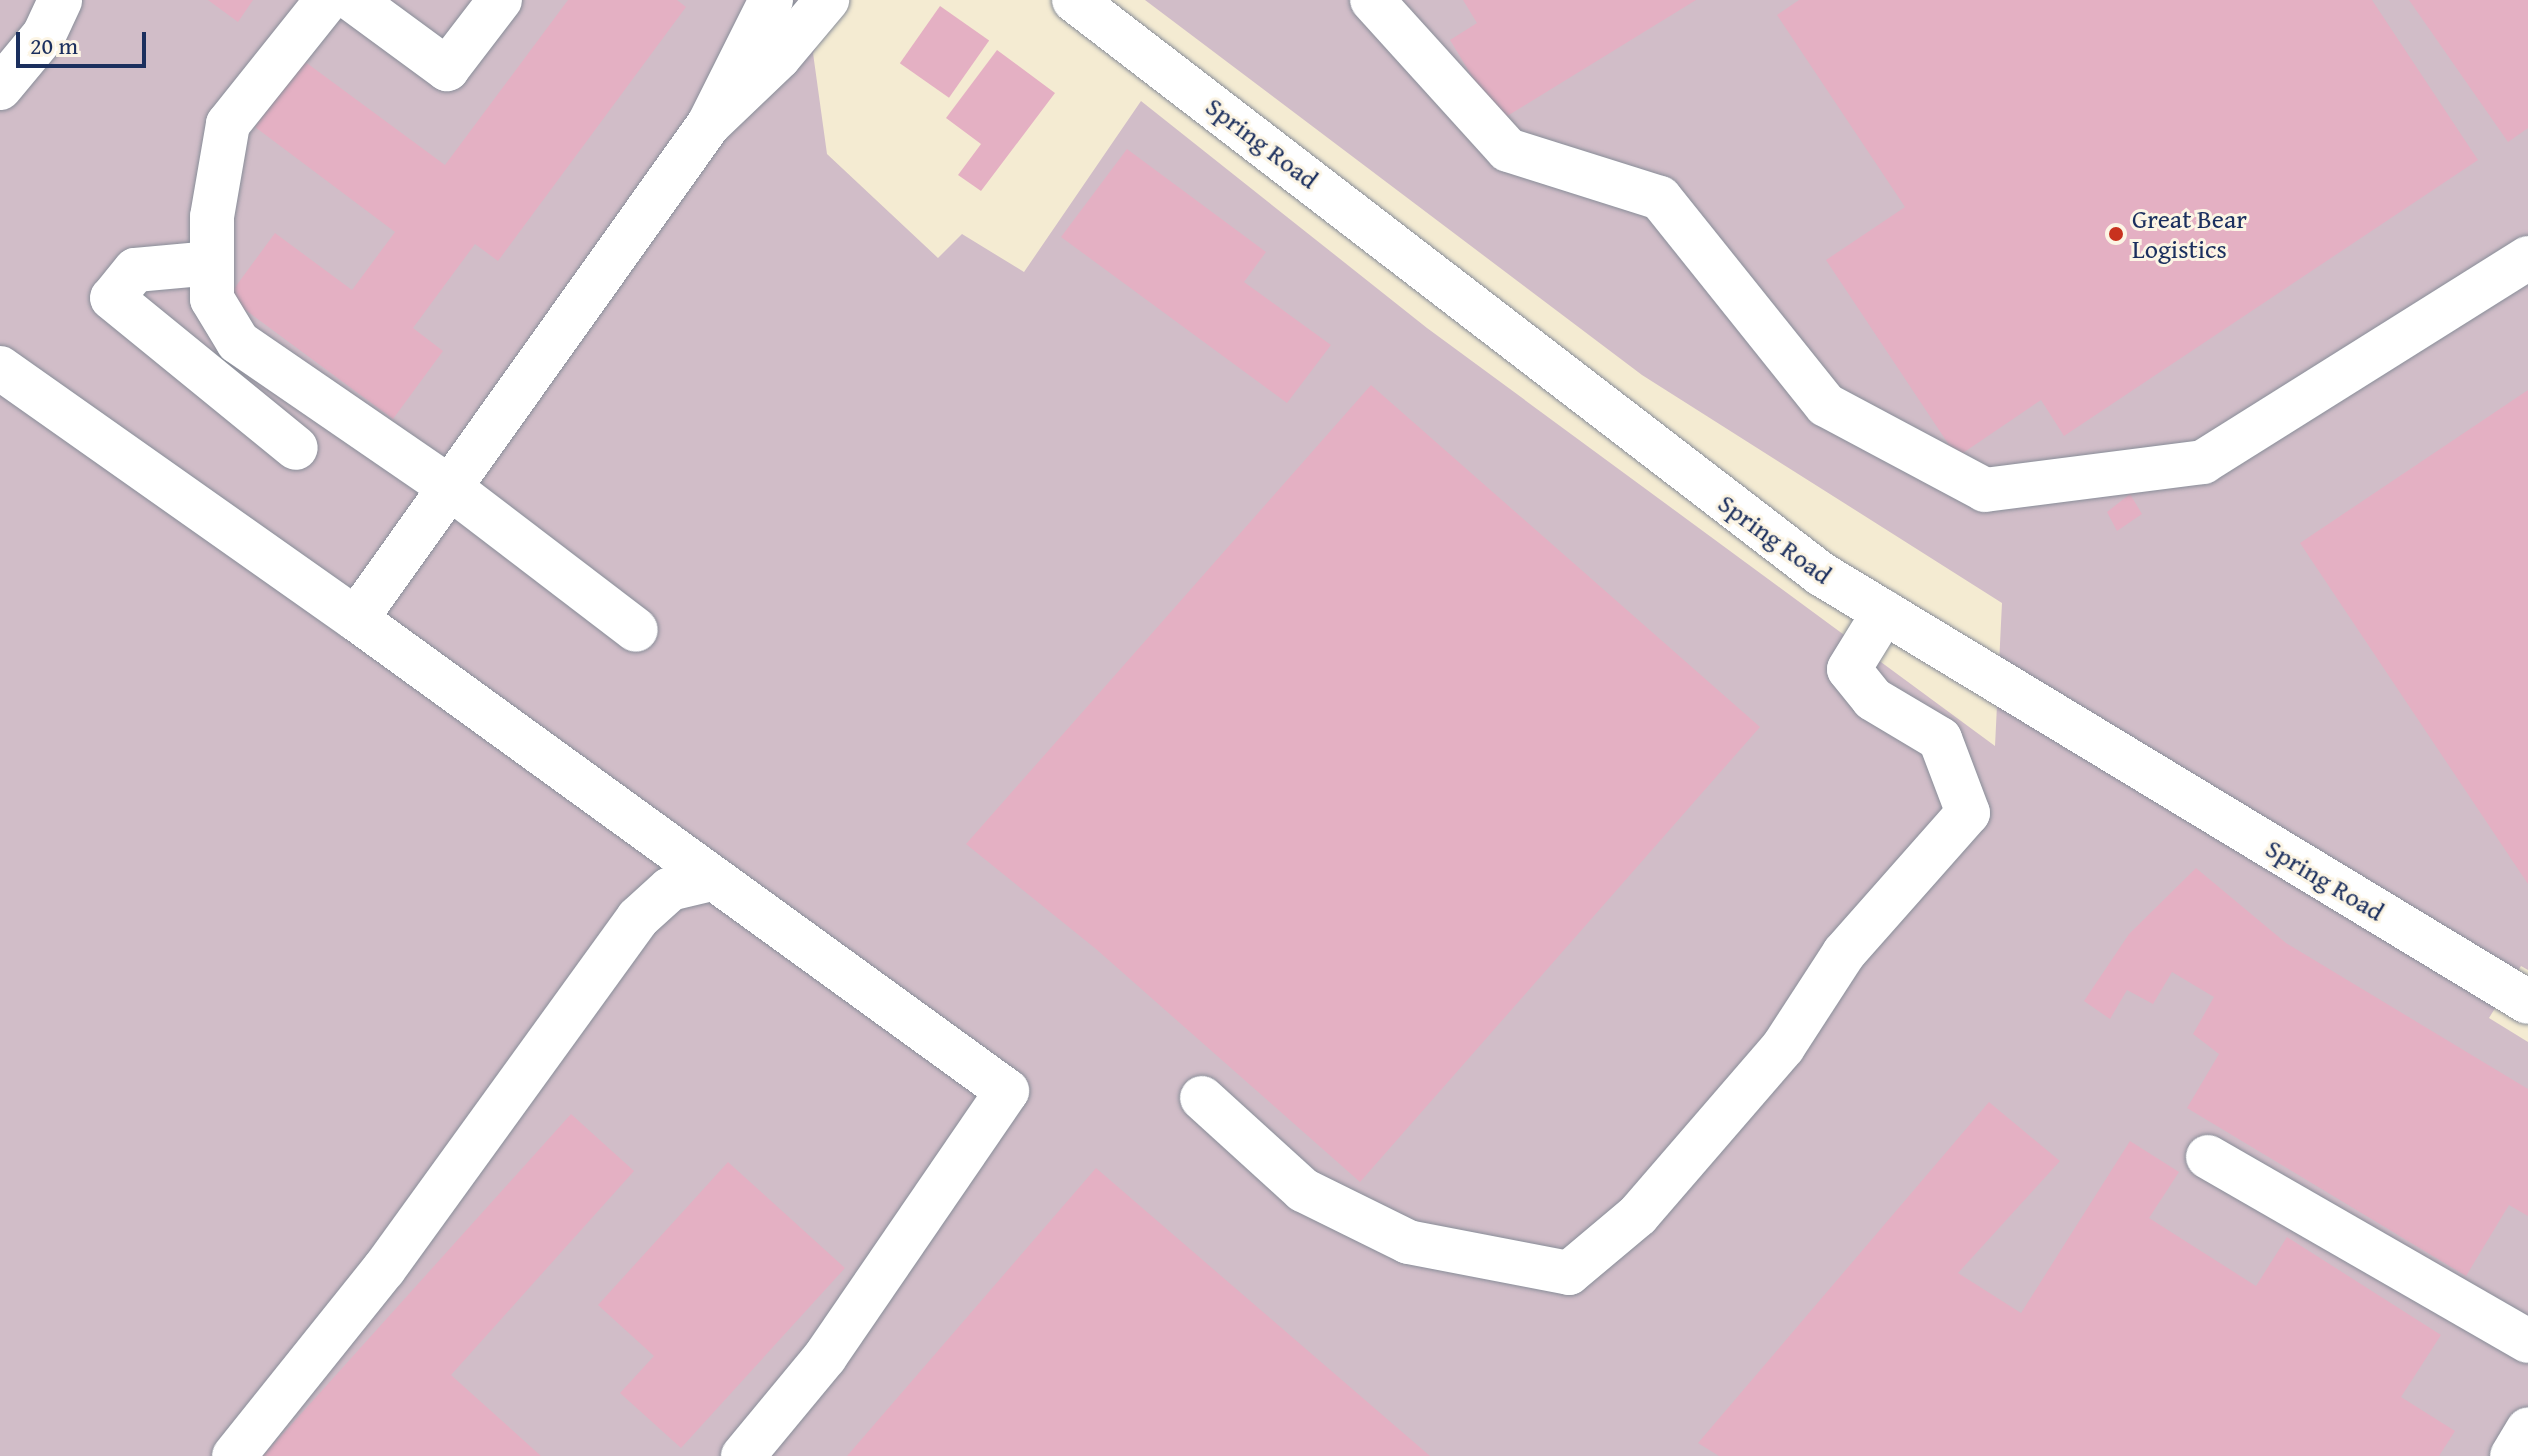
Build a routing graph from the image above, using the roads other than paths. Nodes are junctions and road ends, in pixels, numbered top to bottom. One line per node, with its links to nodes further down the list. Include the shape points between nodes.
1 (60, 0): 9 (main road, via 44,35)
2 (327, 0): 12 (main road, via 228,124 212,217)
3 (353, 0): 4 (main road, via 447,69)
4 (500, 0)
5 (771, 0): 10 (main road)
6 (827, 0): 10 (main road)
7 (1074, 0): 16 (main road, Spring Road, via 1762,532)
8 (1372, 0): 11 (main road, via 1508,150 1660,198 1826,405 1985,490 2203,462)
9 (0, 88)
10 (709, 124): 15 (main road)
11 (2528, 258)
12 (212, 263): 14 (main road, via 135,270 112,298); 15 (main road, via 212,299 238,342)
13 (0, 368): 17 (main road)
14 (296, 448)
15 (449, 487): 17 (main road); 18 (main road)
16 (1884, 612): 20 (main road, Spring Road); 21 (main road, via 1849,669 1873,699 1940,739 1968,813 1844,953 1783,1047 1638,1215 1569,1273 1408,1242 1303,1190)
17 (356, 619): 19 (main road)
18 (636, 630)
19 (711, 879): 25 (main road, via 670,889 638,918 384,1269); 26 (main road, via 1007,1091 825,1357)
20 (2528, 1002)
21 (1202, 1098)
22 (2208, 1157): 23 (main road)
23 (2528, 1341)
24 (2528, 1429): 27 (main road)
25 (234, 1456)
26 (743, 1456)
27 (2512, 1456)

